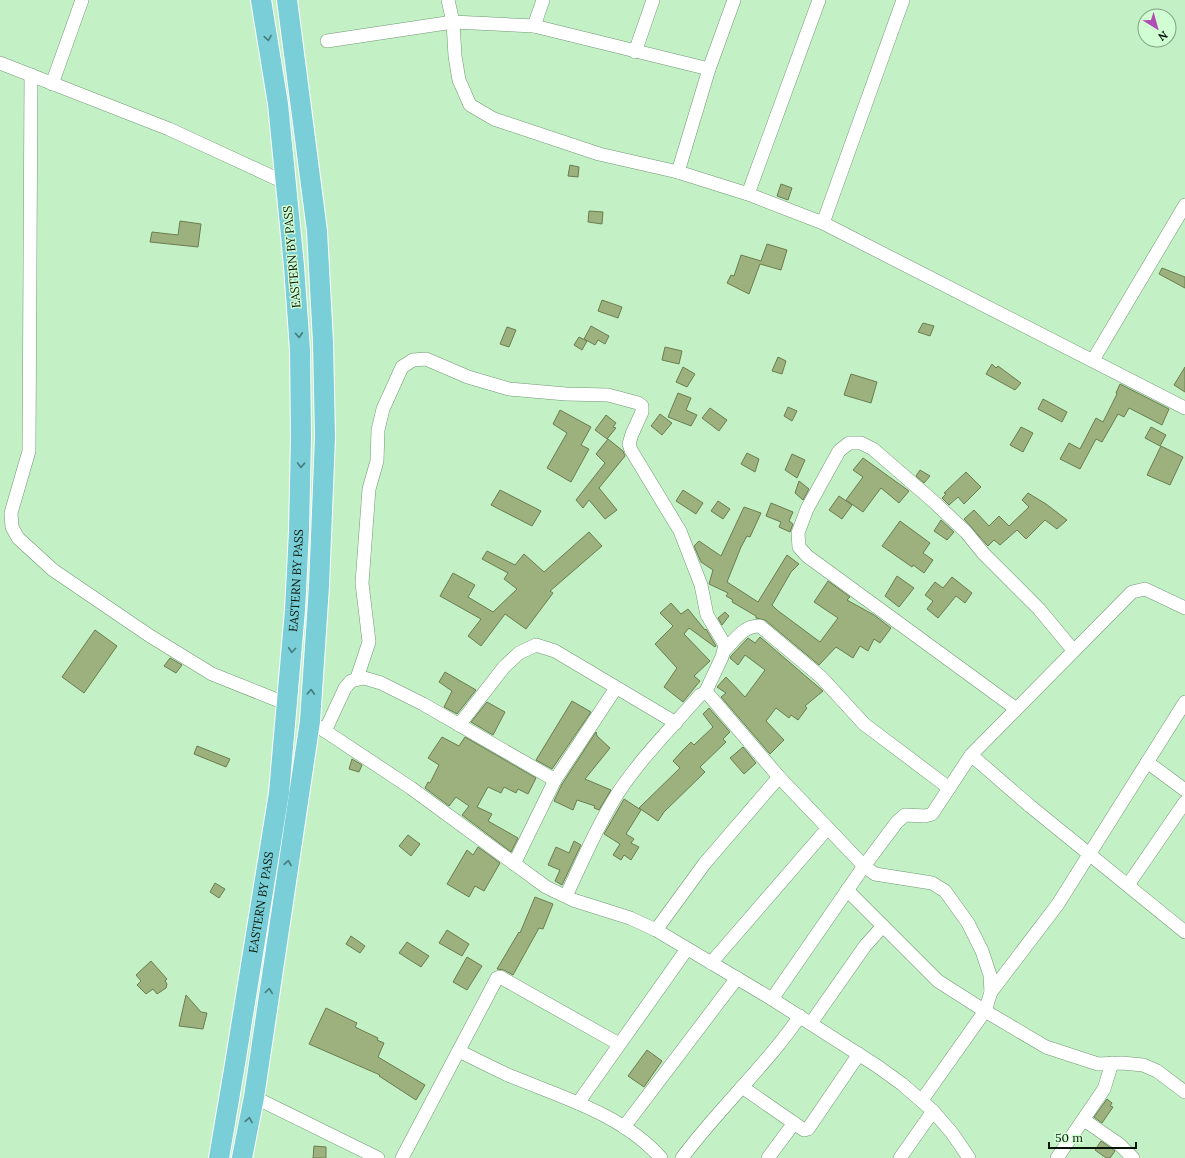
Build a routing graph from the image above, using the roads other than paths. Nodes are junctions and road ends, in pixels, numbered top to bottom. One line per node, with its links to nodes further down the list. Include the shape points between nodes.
1 (82, 0): 17 (street)
2 (261, 0): 19 (main road, EASTERN BY PASS, one-way to 19, via 278,104)
3 (287, 0): 37 (main road, EASTERN BY PASS, one-way to 3, via 325,437 323,342 317,231)
4 (448, 0): 10 (street)
5 (543, 0): 11 (street)
6 (653, 0): 13 (street)
7 (734, 0): 15 (street)
8 (819, 0): 20 (street)
9 (903, 0): 23 (street)
10 (453, 22): 11 (street); 12 (street); 18 (street, via 459,80 470,105 494,119 598,154)
11 (534, 26): 13 (street)
12 (327, 41)
13 (635, 52): 15 (street)
14 (0, 63): 16 (street)
15 (709, 69): 18 (street)
16 (30, 75): 17 (street); 33 (street, via 29,451 11,513 12,527 18,538 53,570 150,636 212,674)
17 (52, 84): 19 (street, via 169,129)
18 (678, 172): 20 (street)
19 (286, 183): 33 (main road, EASTERN BY PASS, one-way to 33, via 300,350 301,437 295,610)
20 (748, 194): 23 (street)
21 (1185, 205): 22 (street)
22 (1181, 222): 24 (street)
23 (823, 223): 24 (street)
24 (1093, 360): 25 (street)
25 (1185, 408)
26 (1185, 608): 28 (street, via 1144,589 1137,589)
27 (725, 650): 29 (street, via 725,645 707,615 701,585 680,531 631,450 629,444 642,406 608,395 509,389 468,377 426,359 413,360 402,367 383,409 378,430 377,461 369,489 362,567 370,642); 31 (street); 42 (street, via 745,630 760,626 821,677 864,724)
28 (1073, 650): 34 (street); 34 (street, via 1039,609 983,553 966,532 873,449 861,443 849,443 839,451 807,509 798,533 798,547)
29 (357, 678): 36 (street, via 381,683); 37 (street, via 345,688)
30 (616, 688): 35 (street); 36 (street, via 555,651 536,645 519,653 504,667); 41 (street)
31 (705, 693): 35 (street, via 700,695); 40 (street)
32 (1185, 702): 39 (street)
33 (286, 704): 76 (main road, EASTERN BY PASS, via 279,793)
34 (1015, 708): 38 (street)
35 (676, 723): 51 (street, via 637,767 619,792 603,818)
36 (459, 725): 41 (street)
37 (318, 726): 47 (street, via 411,788); 69 (main road, EASTERN BY PASS, one-way to 37)
38 (971, 755): 42 (street); 46 (street)
39 (1147, 762): 43 (street); 46 (street)
40 (779, 778): 45 (street); 54 (street, via 705,863)
41 (554, 780): 47 (street)
42 (949, 788): 48 (street, via 932,814 912,814 901,818)
43 (1185, 790)
44 (1185, 802): 49 (street)
45 (827, 829): 48 (street); 56 (street)
46 (1090, 854): 49 (street); 58 (street, via 1058,904)
47 (514, 864): 51 (street, via 546,887)
48 (864, 866): 50 (street); 58 (street, via 875,874 932,883 944,891 968,923 982,951 990,975)
49 (1128, 885): 53 (street)
50 (847, 890): 52 (street); 59 (street)
51 (566, 896): 54 (street, via 630,918)
52 (883, 926): 60 (street, via 938,981); 62 (street, via 865,946)
53 (1183, 926)
54 (656, 930): 55 (street)
55 (687, 948): 56 (street); 63 (street)
56 (711, 963): 57 (street)
57 (737, 978): 59 (street); 75 (street)
58 (991, 992): 60 (street)
59 (772, 999): 61 (street)
60 (985, 1011): 66 (street, via 1046,1047 1098,1064); 70 (street)
61 (800, 1016): 62 (street); 67 (street, via 783,1041)
62 (811, 1023): 65 (street)
63 (619, 1044): 64 (street, via 499,977); 71 (street)
64 (458, 1050): 71 (street, via 507,1074); 79 (street)
65 (859, 1054): 70 (street); 74 (street, via 811,1127 804,1130)
66 (1112, 1063): 68 (street, via 1143,1065 1157,1071); 73 (street, via 1104,1089)
67 (742, 1087): 74 (street); 81 (street)
68 (1185, 1092)
69 (254, 1097): 77 (main road, EASTERN BY PASS, one-way to 69); 78 (street)
70 (922, 1100): 72 (street)
71 (578, 1103): 75 (street)
72 (933, 1111): 83 (street); 84 (street)
73 (1084, 1120): 85 (street); 86 (street, via 1119,1144)
74 (794, 1123): 82 (street)
75 (624, 1127): 80 (street, via 649,1145)
76 (219, 1158)
77 (242, 1158)
78 (378, 1158)
79 (402, 1158)
80 (661, 1158)
81 (682, 1158)
82 (768, 1158)
83 (900, 1158)
84 (969, 1158)
85 (1057, 1158)
86 (1133, 1158)

